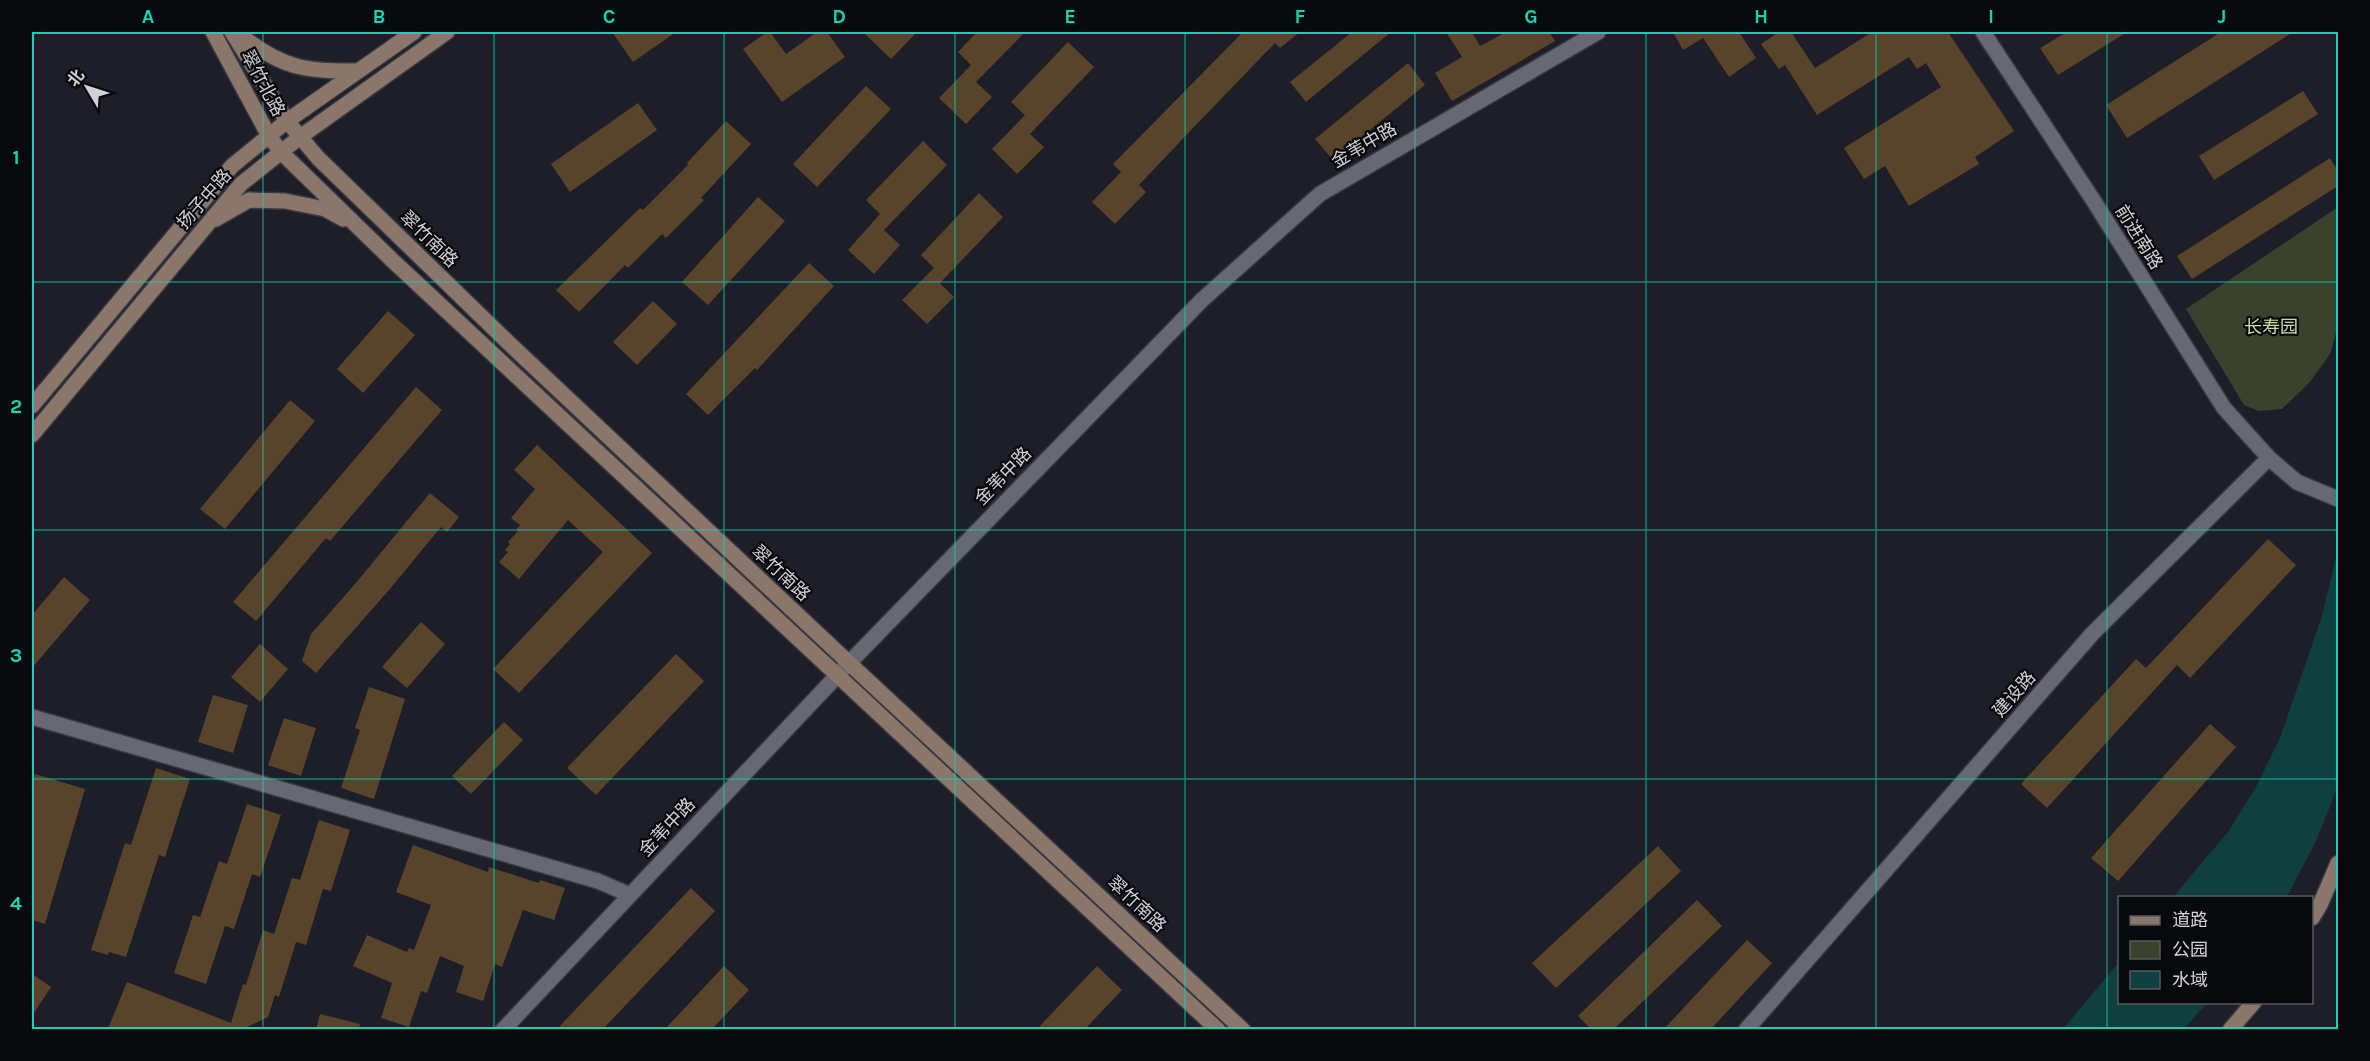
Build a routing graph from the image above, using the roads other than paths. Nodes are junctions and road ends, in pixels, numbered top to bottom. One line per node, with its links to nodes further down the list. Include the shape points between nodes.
1 (213, 32): 9 (main road, 翠竹北路)
2 (234, 32): 7 (main road, via 280,63 318,72); 8 (main road, 翠竹北路)
3 (414, 32): 7 (main road, 扬子中路)
4 (447, 32): 10 (main road, 扬子中路)
5 (1598, 32): 18 (street, 金苇中路, via 1320,194 1202,300)
6 (1983, 32): 16 (street, 前进南路, via 2224,408)
7 (358, 71): 8 (main road, 扬子中路)
8 (287, 121): 9 (main road, 扬子中路); 10 (main road, 翠竹北路)
9 (269, 136): 11 (main road, 翠竹北路); 14 (main road, 扬子中路, via 232,166)
10 (300, 137): 11 (main road, 扬子中路); 18 (main road, 翠竹南路, via 412,250)
11 (281, 152): 12 (main road, 扬子中路, via 241,184); 13 (main road, 翠竹南路)
12 (208, 223): 13 (main road, via 249,200 285,201 325,209); 15 (main road, 扬子中路)
13 (359, 228): 19 (main road, 翠竹南路)
14 (32, 406)
15 (32, 435)
16 (2269, 458): 17 (street, via 2297,482); 28 (street, 建设路, via 2092,634)
17 (2338, 499)
18 (849, 663): 19 (street, 金苇中路); 27 (main road, 翠竹南路)
19 (837, 675): 22 (street, 金苇中路); 26 (main road, 翠竹南路)
20 (32, 717): 22 (street, via 598,880)
21 (2338, 863): 23 (main road)
22 (630, 895): 25 (street, 金苇中路)
23 (2313, 916)
24 (2252, 1004): 29 (main road)
25 (503, 1029)
26 (1218, 1029)
27 (1244, 1029)
28 (1746, 1029)
29 (2230, 1029)

